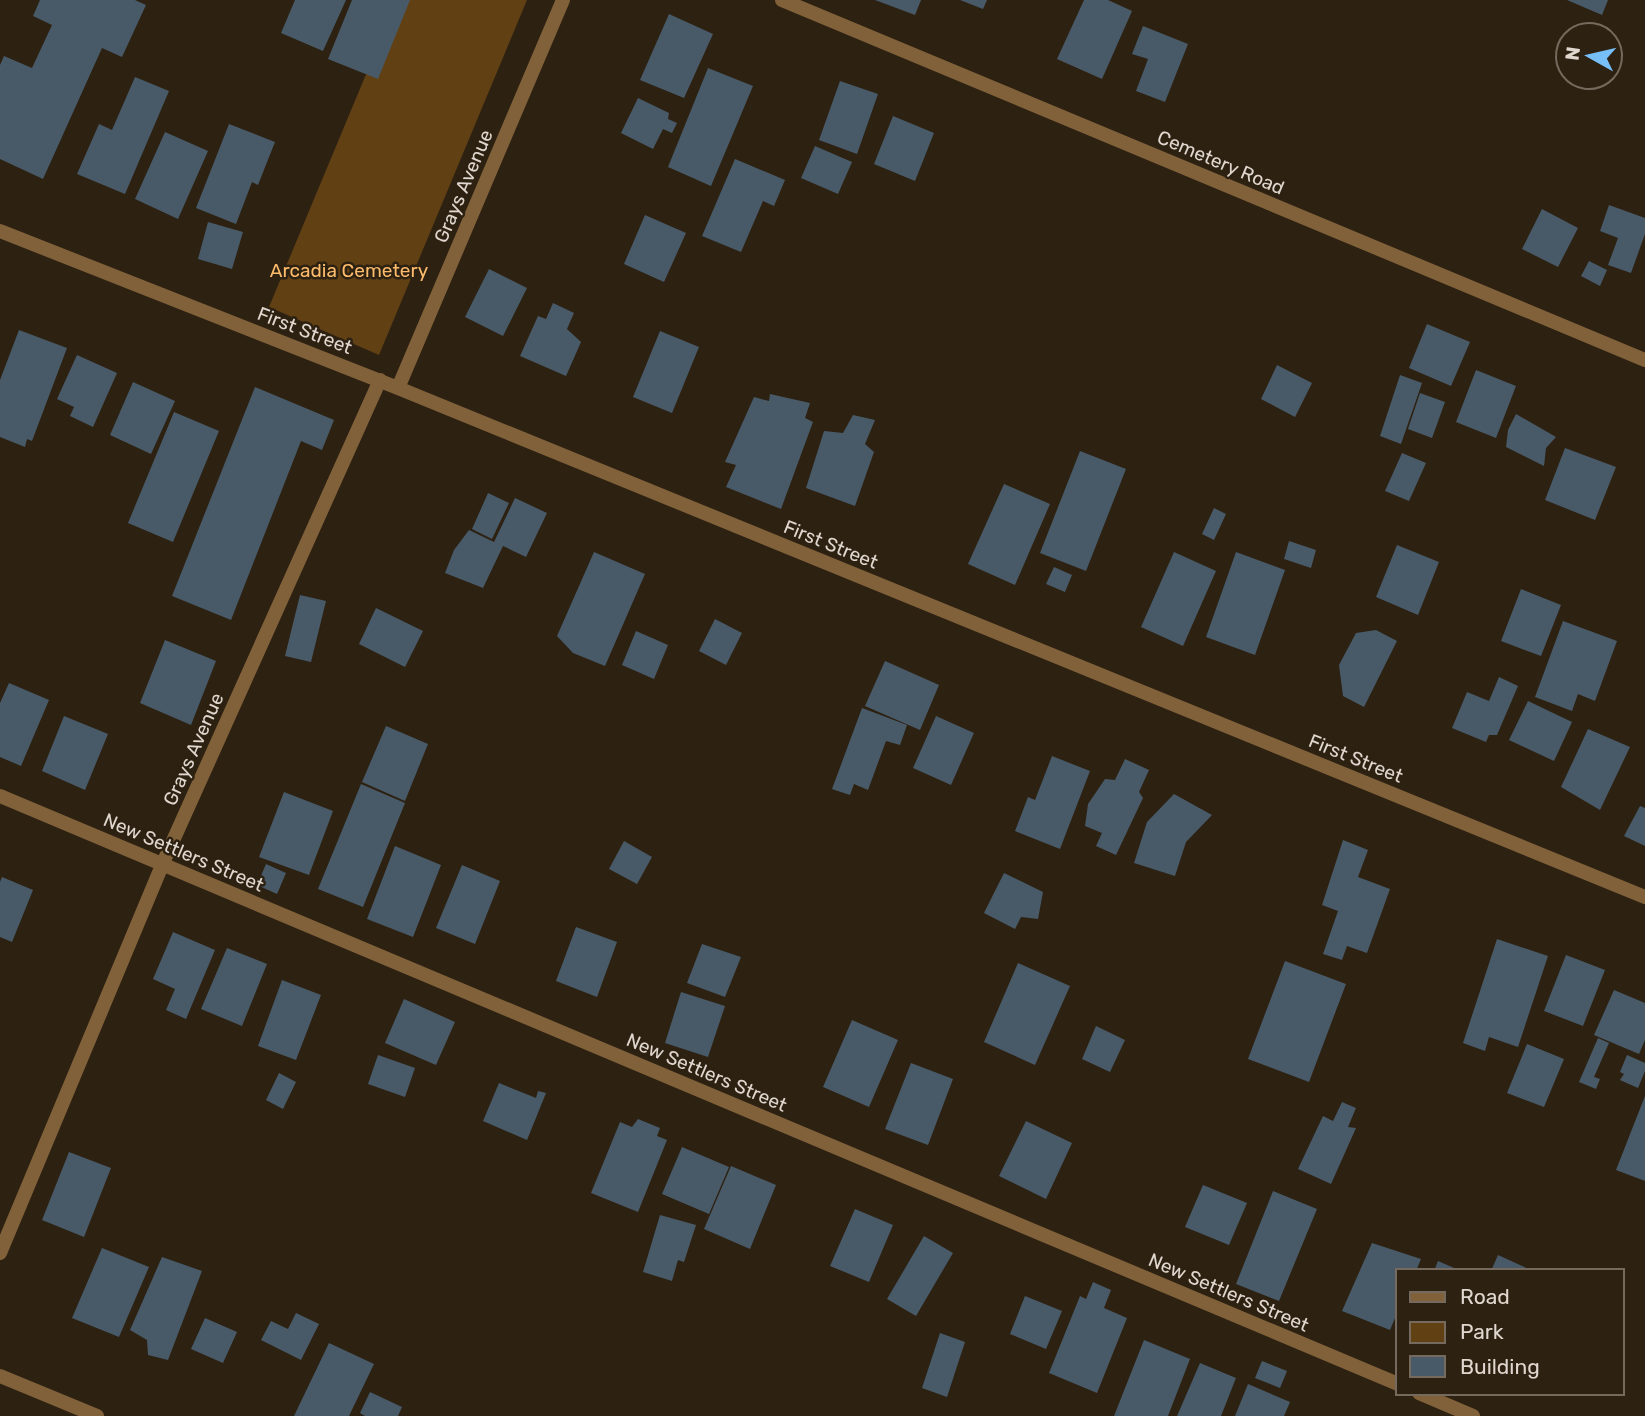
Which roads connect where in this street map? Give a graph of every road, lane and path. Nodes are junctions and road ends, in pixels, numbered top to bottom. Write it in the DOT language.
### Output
graph roads {
  1 [pos="564,0"];
  2 [pos="782,0"];
  3 [pos="0,231"];
  4 [pos="1645,360"];
  5 [pos="380,380"];
  6 [pos="398,388"];
  7 [pos="0,796"];
  8 [pos="163,863"];
  9 [pos="1645,897"];
  10 [pos="0,1253"];
  11 [pos="0,1376"];
  12 [pos="1396,1383"];
  13 [pos="1424,1395"];
  14 [pos="97,1416"];
  15 [pos="1473,1416"];
  1 -- 6 [label="street, Grays Avenue"];
  2 -- 4 [label="street, Cemetery Road"];
  3 -- 5 [label="street, First Street"];
  5 -- 6 [label="street, First Street"];
  5 -- 8 [label="street, Grays Avenue"];
  6 -- 9 [label="street, First Street"];
  7 -- 8 [label="street, New Settlers Street"];
  8 -- 10 [label="street, Grays Avenue"];
  8 -- 12 [label="street, New Settlers Street"];
  11 -- 14 [label="street"];
  13 -- 15 [label="street"];
}
